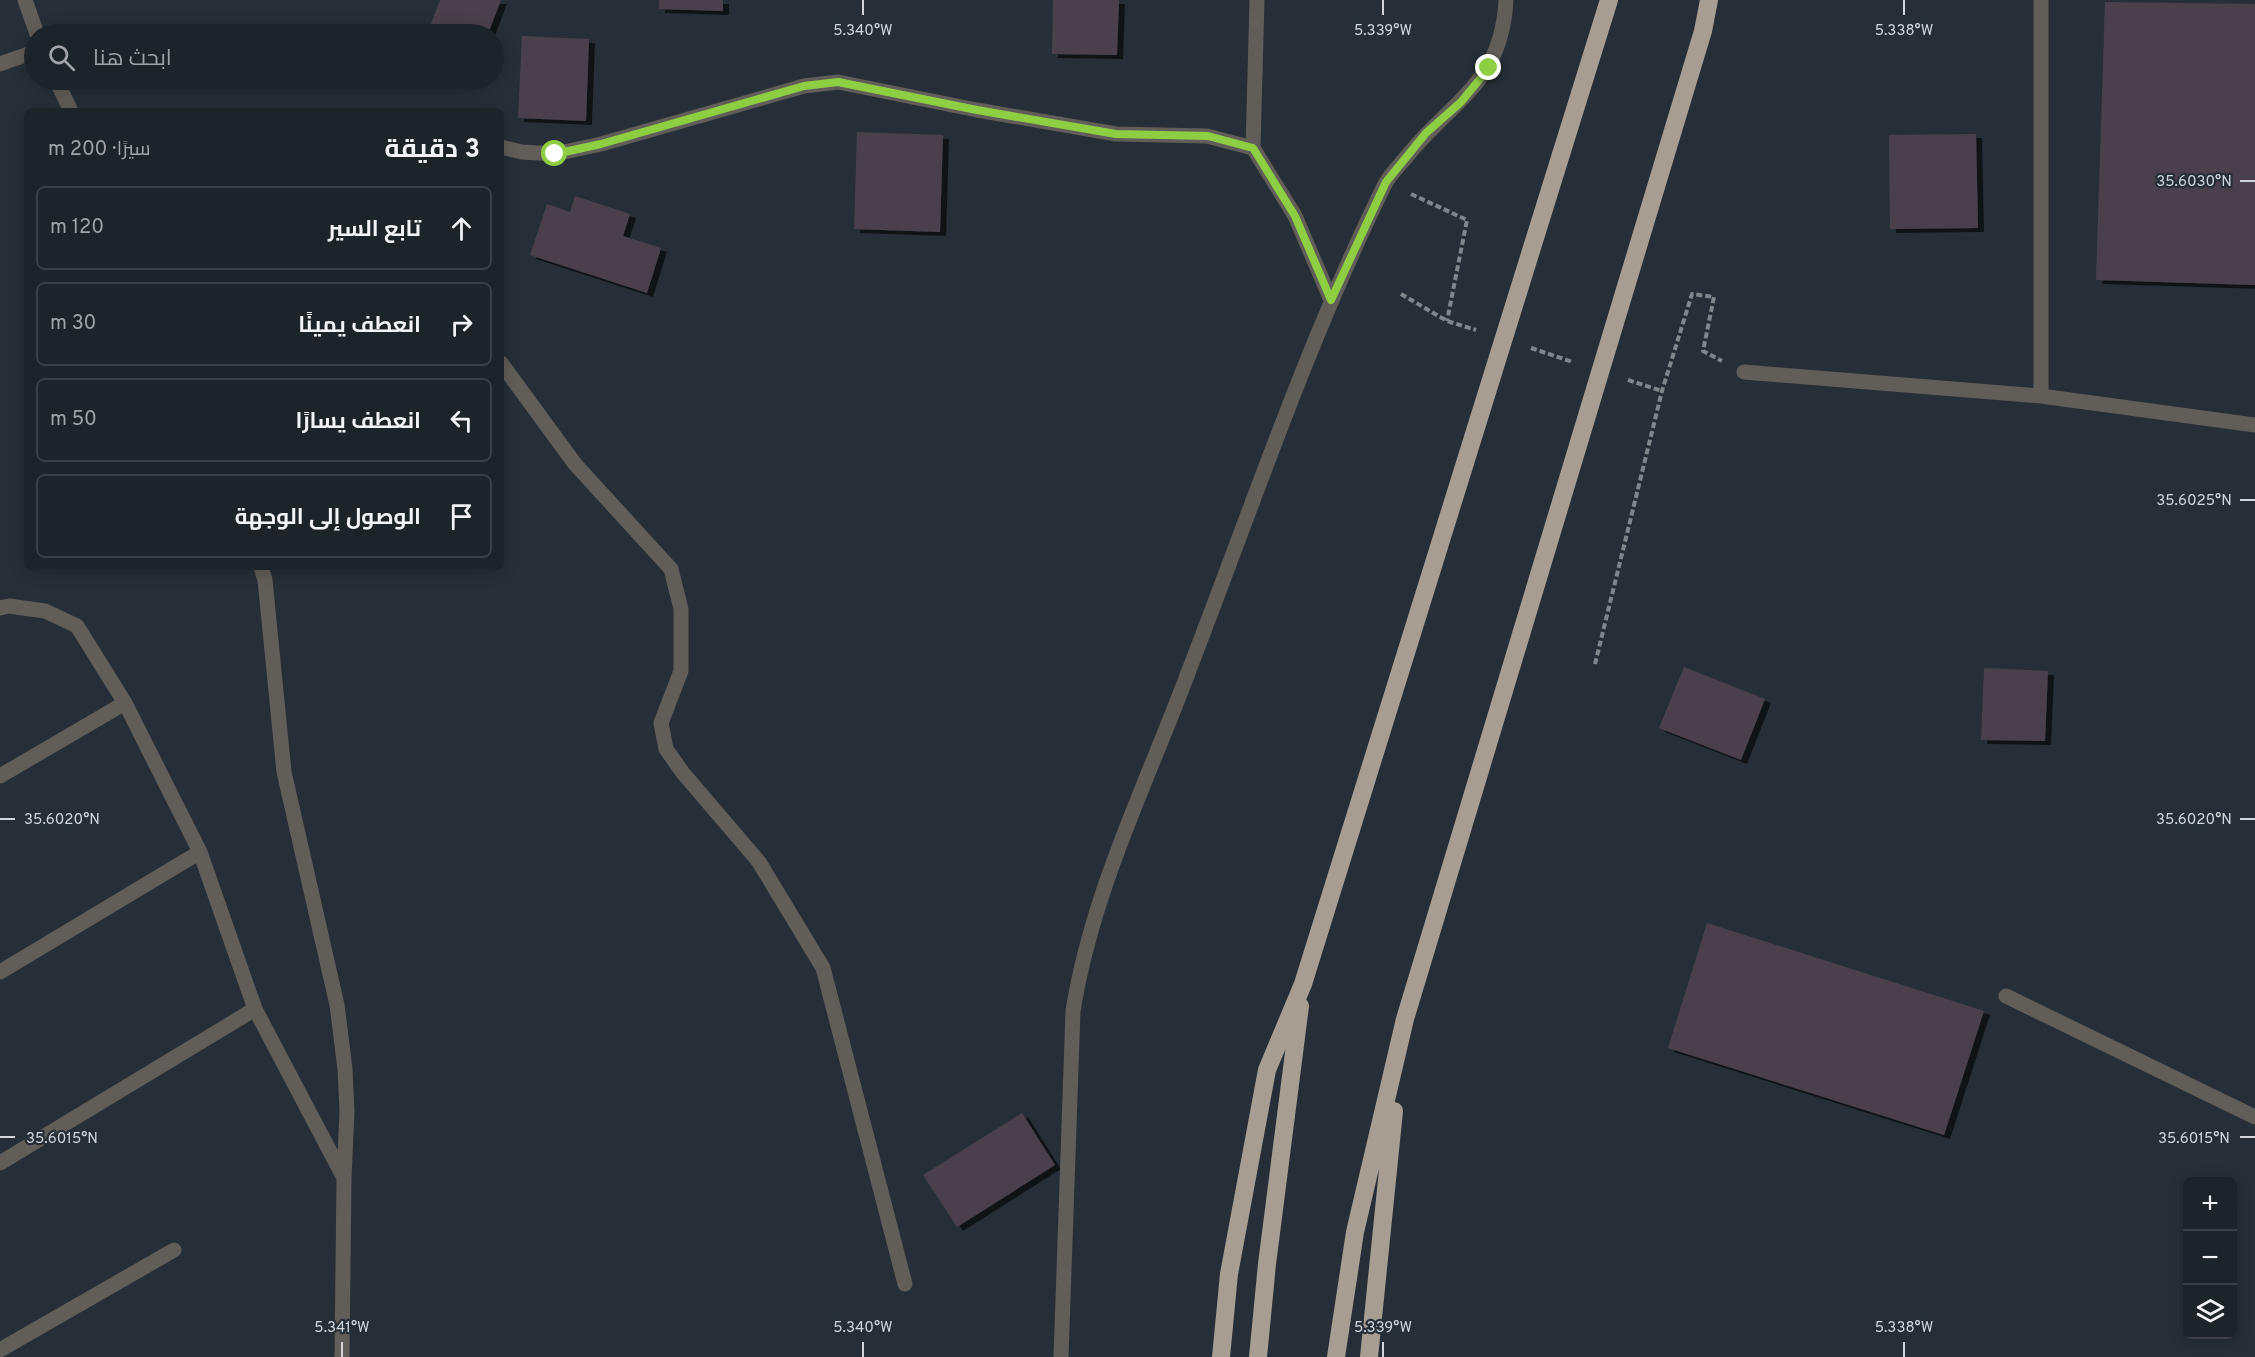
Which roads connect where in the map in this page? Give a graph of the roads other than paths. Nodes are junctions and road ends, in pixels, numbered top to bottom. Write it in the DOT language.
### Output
graph roads {
  1 [pos="25,0"];
  2 [pos="1257,0"];
  3 [pos="1506,0"];
  4 [pos="1609,0"];
  5 [pos="1709,0"];
  6 [pos="2041,0"];
  7 [pos="33,24"];
  8 [pos="24,56"];
  9 [pos="0,64"];
  10 [pos="61,90"];
  11 [pos="70,108"];
  12 [pos="504,148"];
  13 [pos="1253,148"];
  14 [pos="1331,300"];
  15 [pos="504,367"];
  16 [pos="1744,372"];
  17 [pos="2041,396"];
  18 [pos="2255,425"];
  19 [pos="262,570"];
  20 [pos="0,608"];
  21 [pos="125,703"];
  22 [pos="0,776"];
  23 [pos="200,852"];
  24 [pos="0,972"];
  25 [pos="1303,984"];
  26 [pos="2006,996"];
  27 [pos="255,1009"];
  28 [pos="1405,1019"];
  29 [pos="2255,1117"];
  30 [pos="0,1163"];
  31 [pos="344,1178"];
  32 [pos="174,1250"];
  33 [pos="905,1284"];
  34 [pos="0,1350"];
  35 [pos="342,1357"];
  36 [pos="1061,1357"];
  37 [pos="1221,1357"];
  38 [pos="1258,1357"];
  39 [pos="1336,1357"];
  40 [pos="1369,1357"];
  1 -- 7 [label="street"];
  2 -- 13 [label="street"];
  3 -- 14 [label="street"];
  4 -- 25 [label="highway"];
  5 -- 28 [label="highway"];
  6 -- 17 [label="street"];
  8 -- 9 [label="street"];
  10 -- 11 [label="street"];
  12 -- 13 [label="street"];
  13 -- 14 [label="street"];
  14 -- 36 [label="street"];
  15 -- 33 [label="street"];
  16 -- 17 [label="street"];
  17 -- 18 [label="street"];
  19 -- 31 [label="street"];
  20 -- 21 [label="street"];
  21 -- 22 [label="street"];
  21 -- 23 [label="street"];
  23 -- 24 [label="street"];
  23 -- 27 [label="street"];
  25 -- 37 [label="highway"];
  25 -- 38 [label="highway"];
  26 -- 29 [label="street"];
  27 -- 30 [label="street"];
  27 -- 31 [label="street"];
  28 -- 39 [label="highway"];
  28 -- 40 [label="highway"];
  31 -- 35 [label="street"];
  32 -- 34 [label="street"];
}
